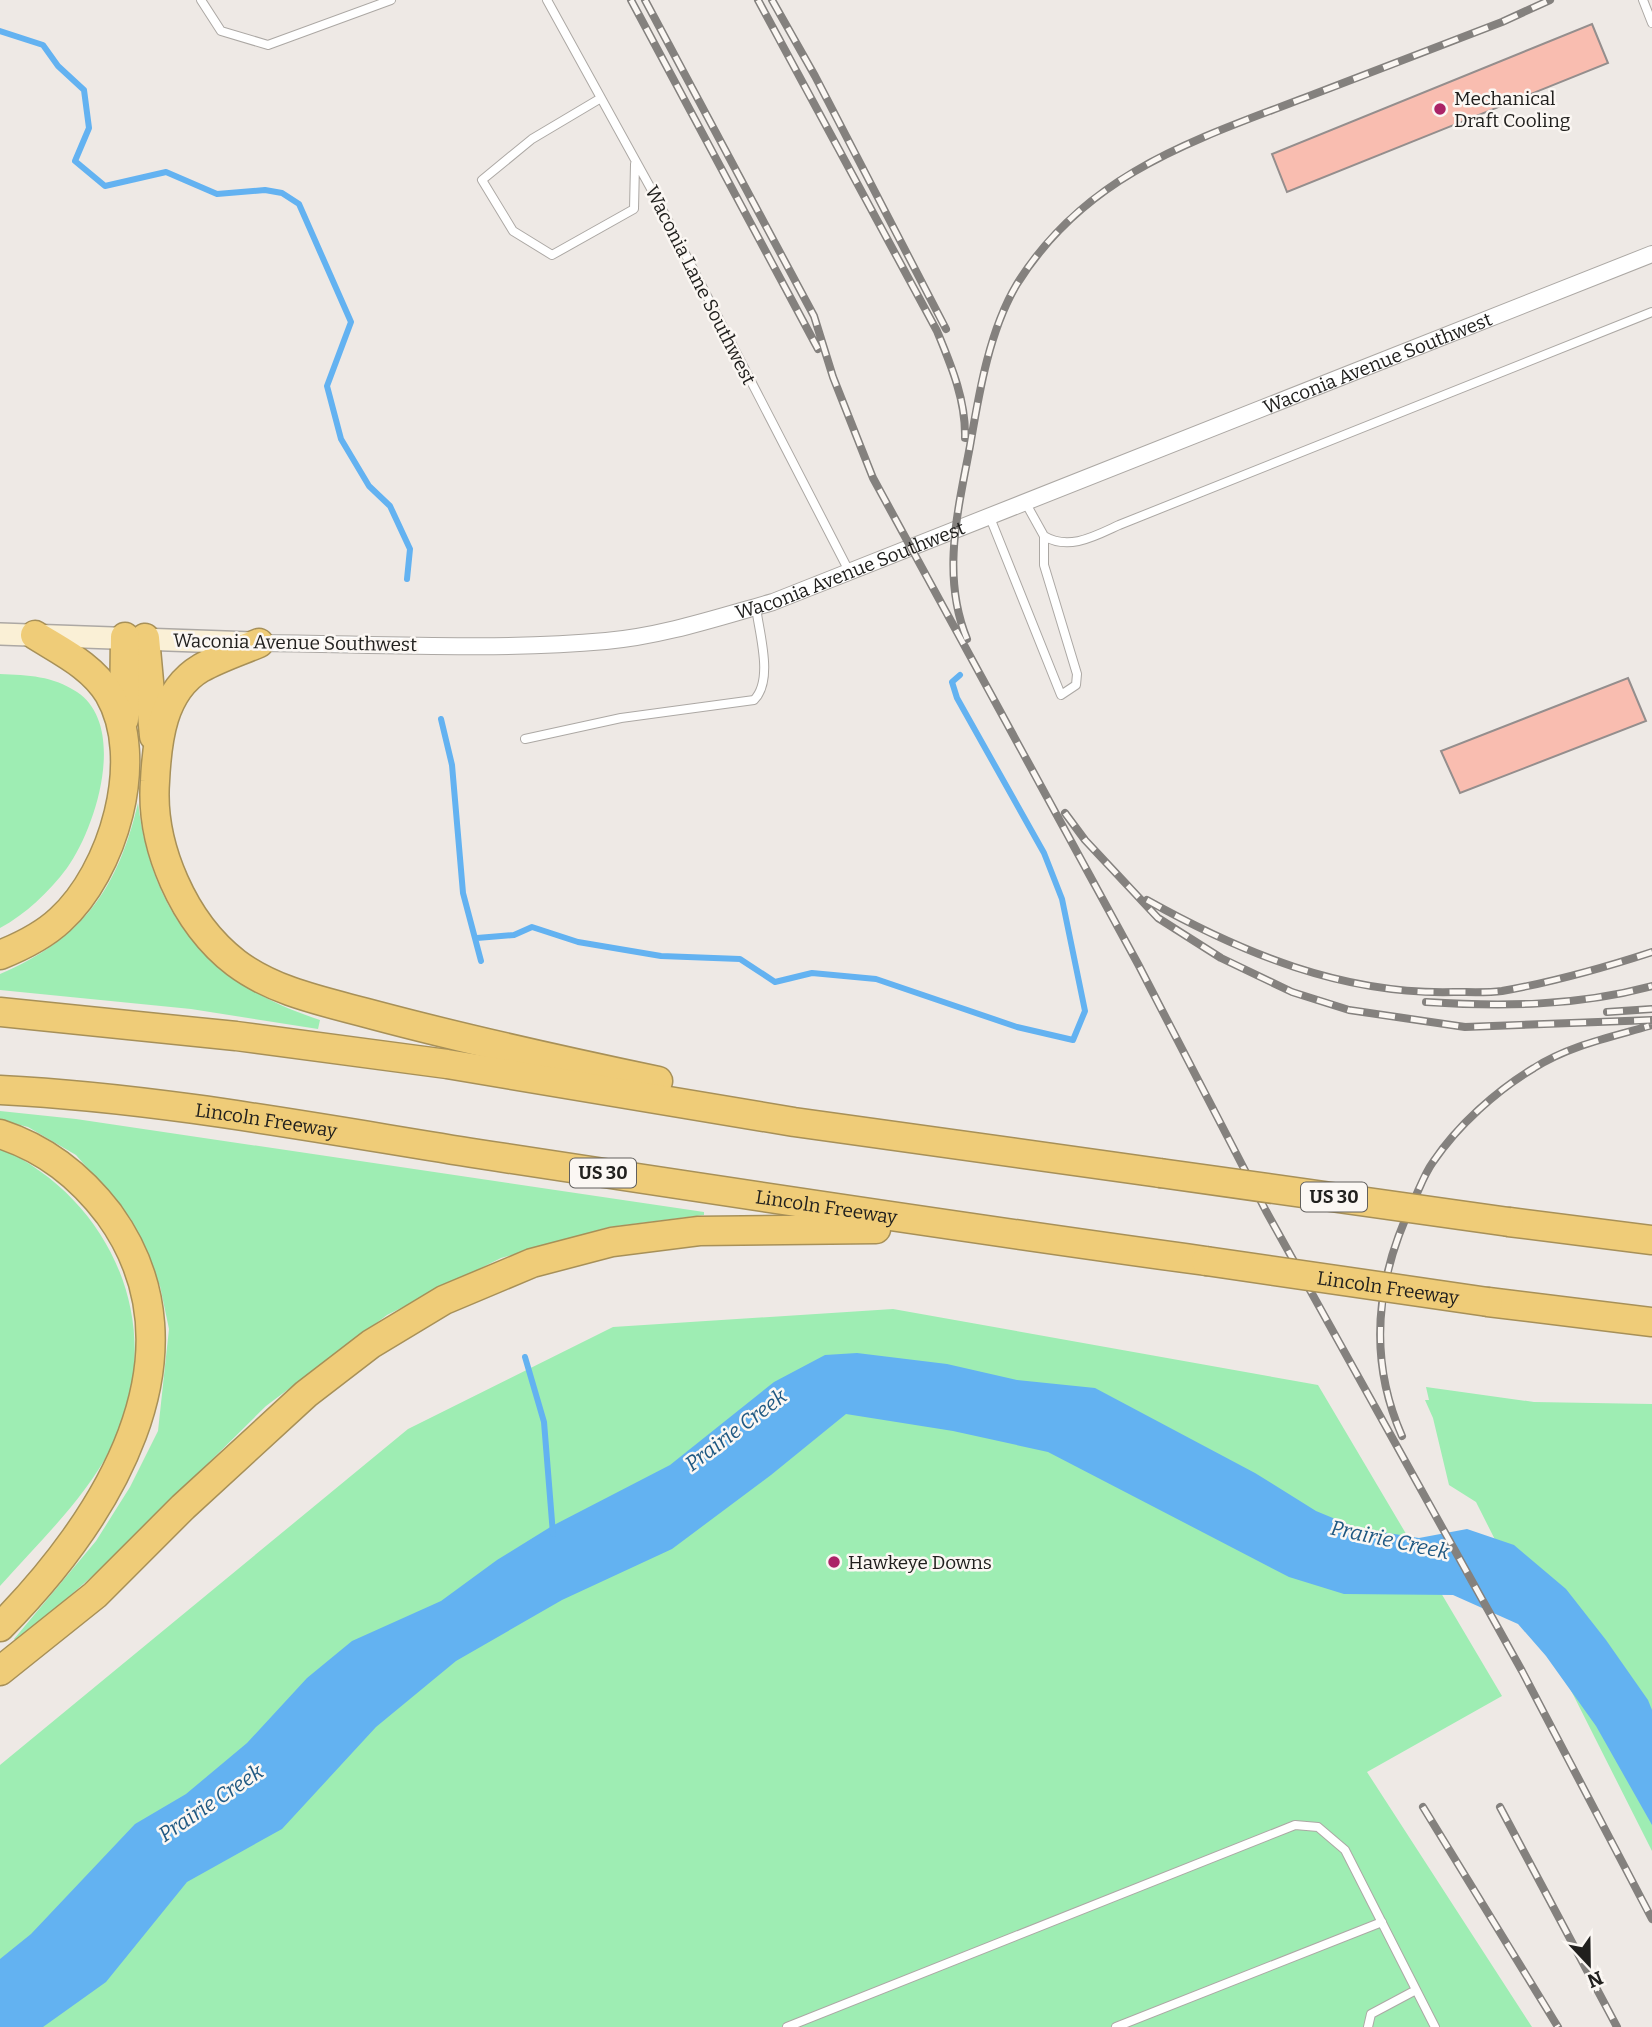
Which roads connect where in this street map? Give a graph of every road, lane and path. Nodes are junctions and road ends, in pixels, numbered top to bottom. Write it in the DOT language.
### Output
graph roads {
  1 [pos="201,0"];
  2 [pos="391,0"];
  3 [pos="547,0"];
  4 [pos="1643,0"];
  5 [pos="1652,23"];
  6 [pos="601,98"];
  7 [pos="636,160"];
  8 [pos="1652,254"];
  9 [pos="1652,312"];
  10 [pos="1024,500"];
  11 [pos="989,515"];
  12 [pos="1044,536"];
  13 [pos="850,573"];
  14 [pos="756,607"];
  15 [pos="0,634"];
  16 [pos="35,635"];
  17 [pos="135,638"];
  18 [pos="259,643"];
  19 [pos="124,730"];
  20 [pos="525,739"];
  21 [pos="156,760"];
  22 [pos="0,955"];
  23 [pos="0,1012"];
  24 [pos="0,1090"];
  25 [pos="794,1122"];
  26 [pos="0,1134"];
  27 [pos="955,1227"];
  28 [pos="1652,1240"];
  29 [pos="1652,1322"];
  30 [pos="0,1627"];
  31 [pos="0,1671"];
  32 [pos="1382,1922"];
  33 [pos="1416,1990"];
  34 [pos="787,2027"];
  35 [pos="1116,2027"];
  36 [pos="1368,2027"];
  37 [pos="1435,2027"];
  1 -- 2 [label="lane"];
  3 -- 6 [label="lane, Waconia Lane Southwest"];
  4 -- 5 [label="lane"];
  6 -- 7 [label="lane, Waconia Lane Southwest"];
  6 -- 7 [label="lane"];
  7 -- 13 [label="lane, Waconia Lane Southwest"];
  8 -- 10 [label="street, Waconia Avenue Southwest"];
  9 -- 12 [label="lane"];
  10 -- 11 [label="street, Waconia Avenue Southwest"];
  10 -- 12 [label="lane"];
  11 -- 12 [label="lane"];
  11 -- 13 [label="street, Waconia Avenue Southwest"];
  13 -- 14 [label="street, Waconia Avenue Southwest"];
  14 -- 18 [label="street, Waconia Avenue Southwest"];
  14 -- 20 [label="lane"];
  15 -- 16 [label="street, Waconia Avenue Southwest"];
  16 -- 17 [label="street, Waconia Avenue Southwest"];
  16 -- 19 [label="highway"];
  17 -- 18 [label="street, Waconia Avenue Southwest"];
  17 -- 19 [label="highway"];
  17 -- 21 [label="highway"];
  18 -- 21 [label="highway"];
  19 -- 22 [label="highway"];
  21 -- 25 [label="highway"];
  23 -- 25 [label="highway, US 30"];
  24 -- 27 [label="highway, Lincoln Freeway / US 30"];
  25 -- 28 [label="highway, US 30, bridge"];
  26 -- 30 [label="highway"];
  27 -- 29 [label="highway, Lincoln Freeway / US 30, bridge"];
  27 -- 31 [label="highway"];
  32 -- 33 [label="lane"];
  32 -- 34 [label="lane"];
  32 -- 35 [label="lane"];
  33 -- 36 [label="lane"];
  33 -- 37 [label="lane"];
}
